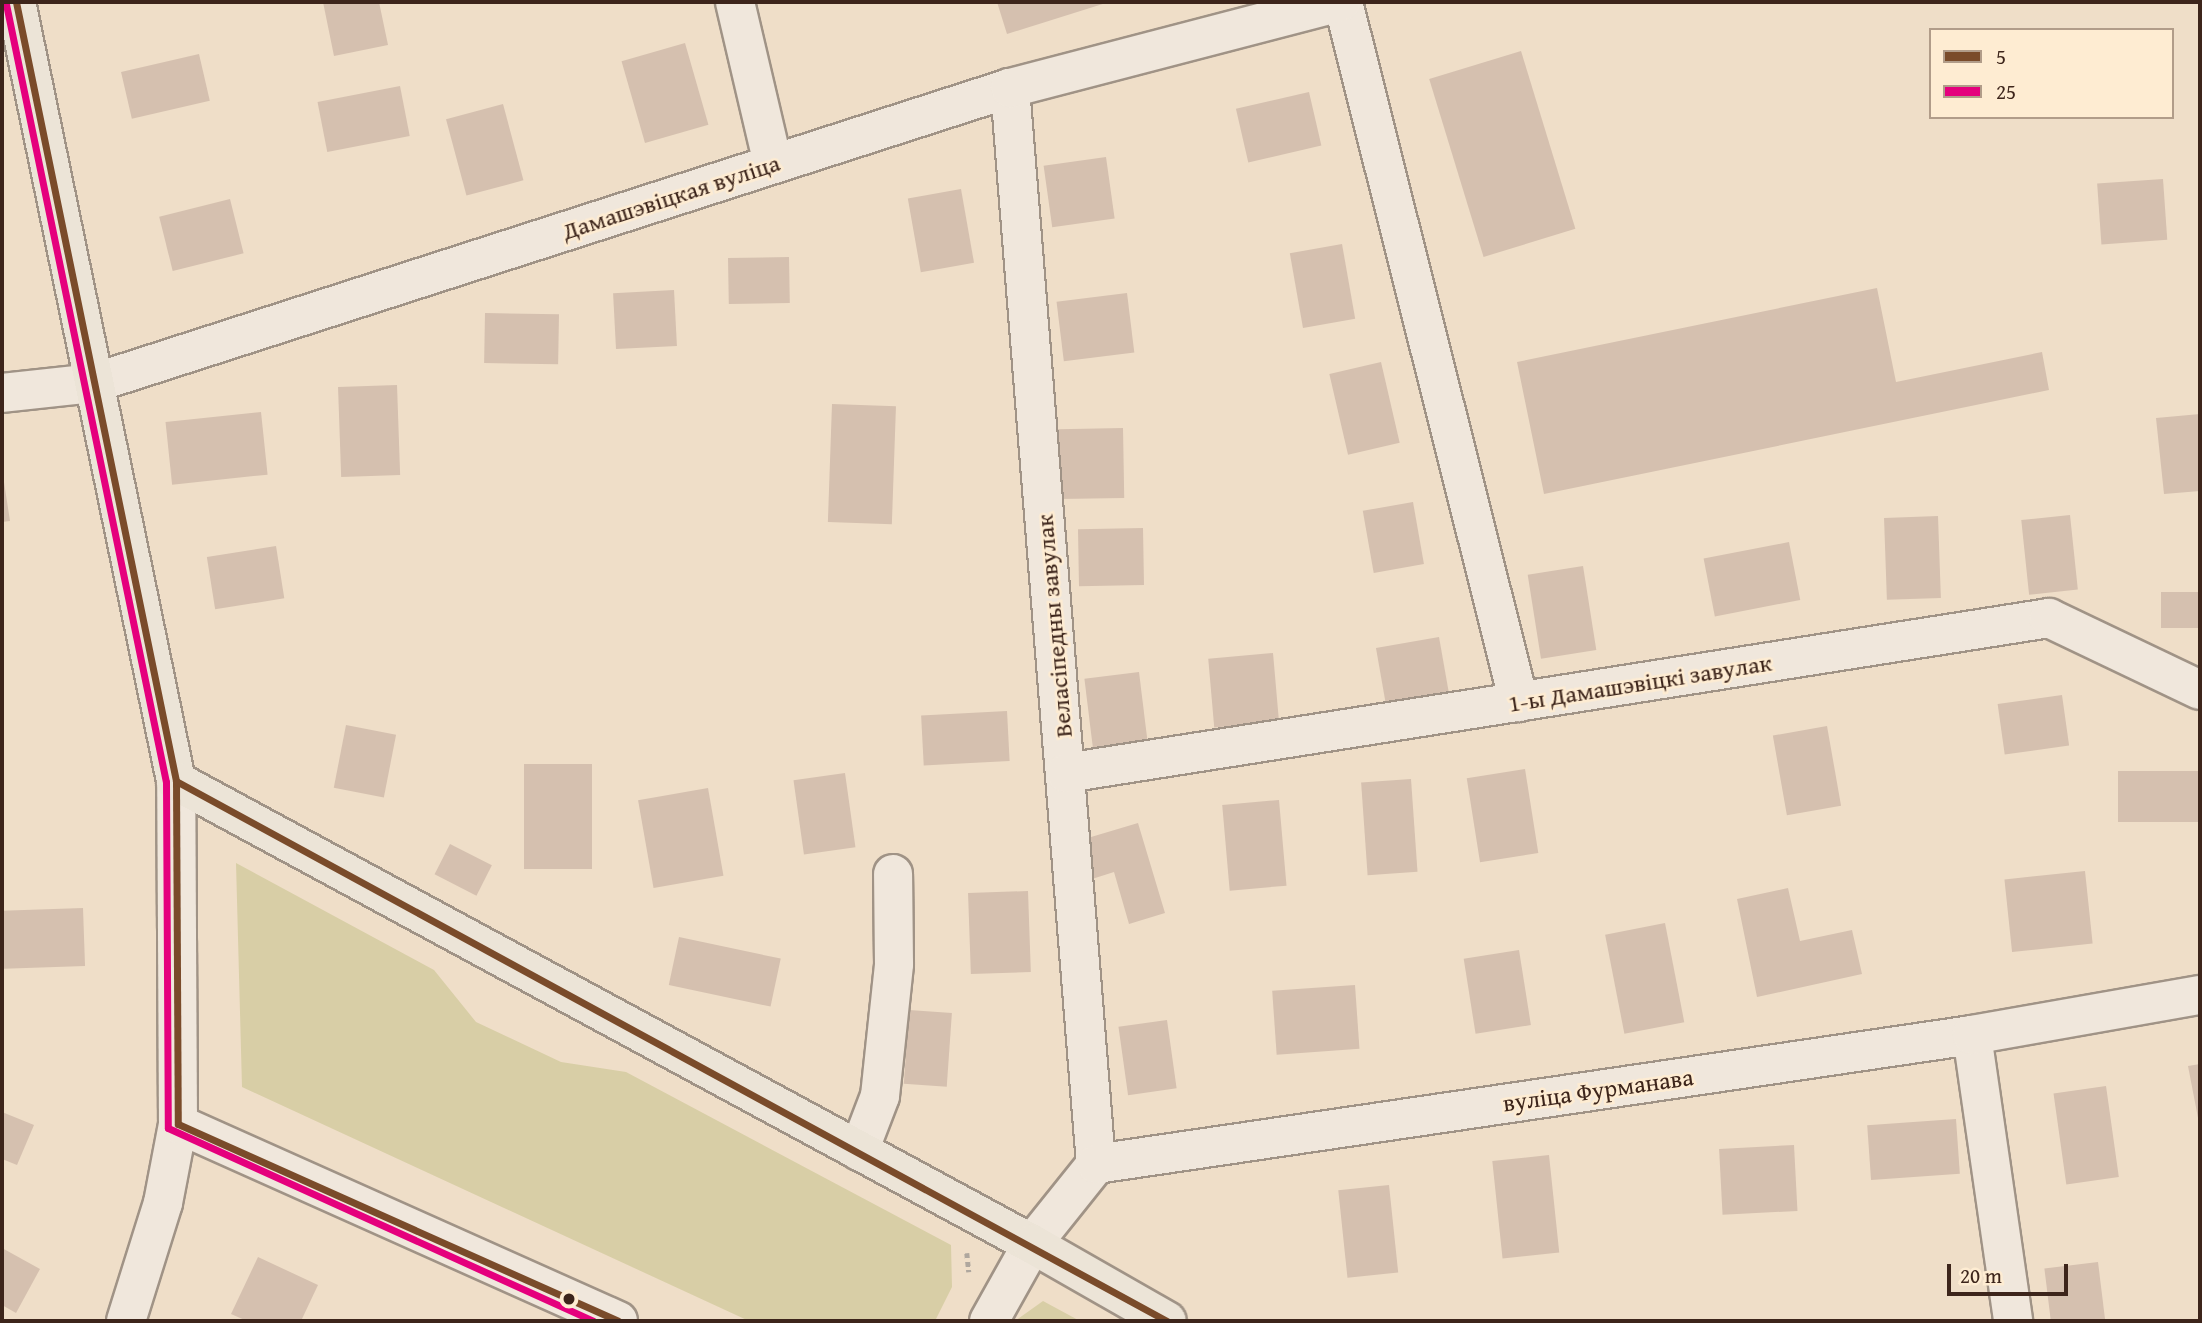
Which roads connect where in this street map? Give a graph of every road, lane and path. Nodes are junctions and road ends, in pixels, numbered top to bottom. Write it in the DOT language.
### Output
graph roads {
  1 [pos="16,2"];
  2 [pos="734,2"];
  3 [pos="1342,2"];
  4 [pos="1010,88"];
  5 [pos="773,164"];
  6 [pos="94,383"];
  7 [pos="2,393"];
  8 [pos="2200,690"];
  9 [pos="1519,702"];
  10 [pos="1066,773"];
  11 [pos="176,781"];
  12 [pos="893,874"];
  13 [pos="2200,995"];
  14 [pos="1972,1035"];
  15 [pos="178,1124"];
  16 [pos="859,1151"];
  17 [pos="1096,1164"];
  18 [pos="1032,1244"];
  19 [pos="127,1321"];
  20 [pos="618,1321"];
  21 [pos="989,1321"];
  22 [pos="1167,1321"];
  23 [pos="2013,1321"];
  1 -- 6 [label="main road"];
  2 -- 5 [label="street"];
  3 -- 4 [label="street, Дамашэвіцкая вуліца"];
  3 -- 9 [label="street"];
  4 -- 5 [label="street, Дамашэвіцкая вуліца"];
  4 -- 10 [label="street, Веласіпедны завулак"];
  5 -- 6 [label="street, Дамашэвіцкая вуліца"];
  6 -- 7 [label="street, Дамашэвіцкая вуліца"];
  6 -- 11 [label="main road"];
  8 -- 9 [label="street, 1-ы Дамашэвіцкі завулак"];
  9 -- 10 [label="street, 1-ы Дамашэвіцкі завулак"];
  10 -- 17 [label="street, Веласіпедны завулак"];
  11 -- 15 [label="street"];
  11 -- 16 [label="main road"];
  12 -- 16 [label="street"];
  13 -- 14 [label="street, вуліца Фурманава"];
  14 -- 17 [label="street, вуліца Фурманава"];
  14 -- 23 [label="street"];
  15 -- 19 [label="street"];
  15 -- 20 [label="street"];
  16 -- 18 [label="main road"];
  17 -- 18 [label="street"];
  18 -- 21 [label="street"];
  18 -- 22 [label="main road"];
}
